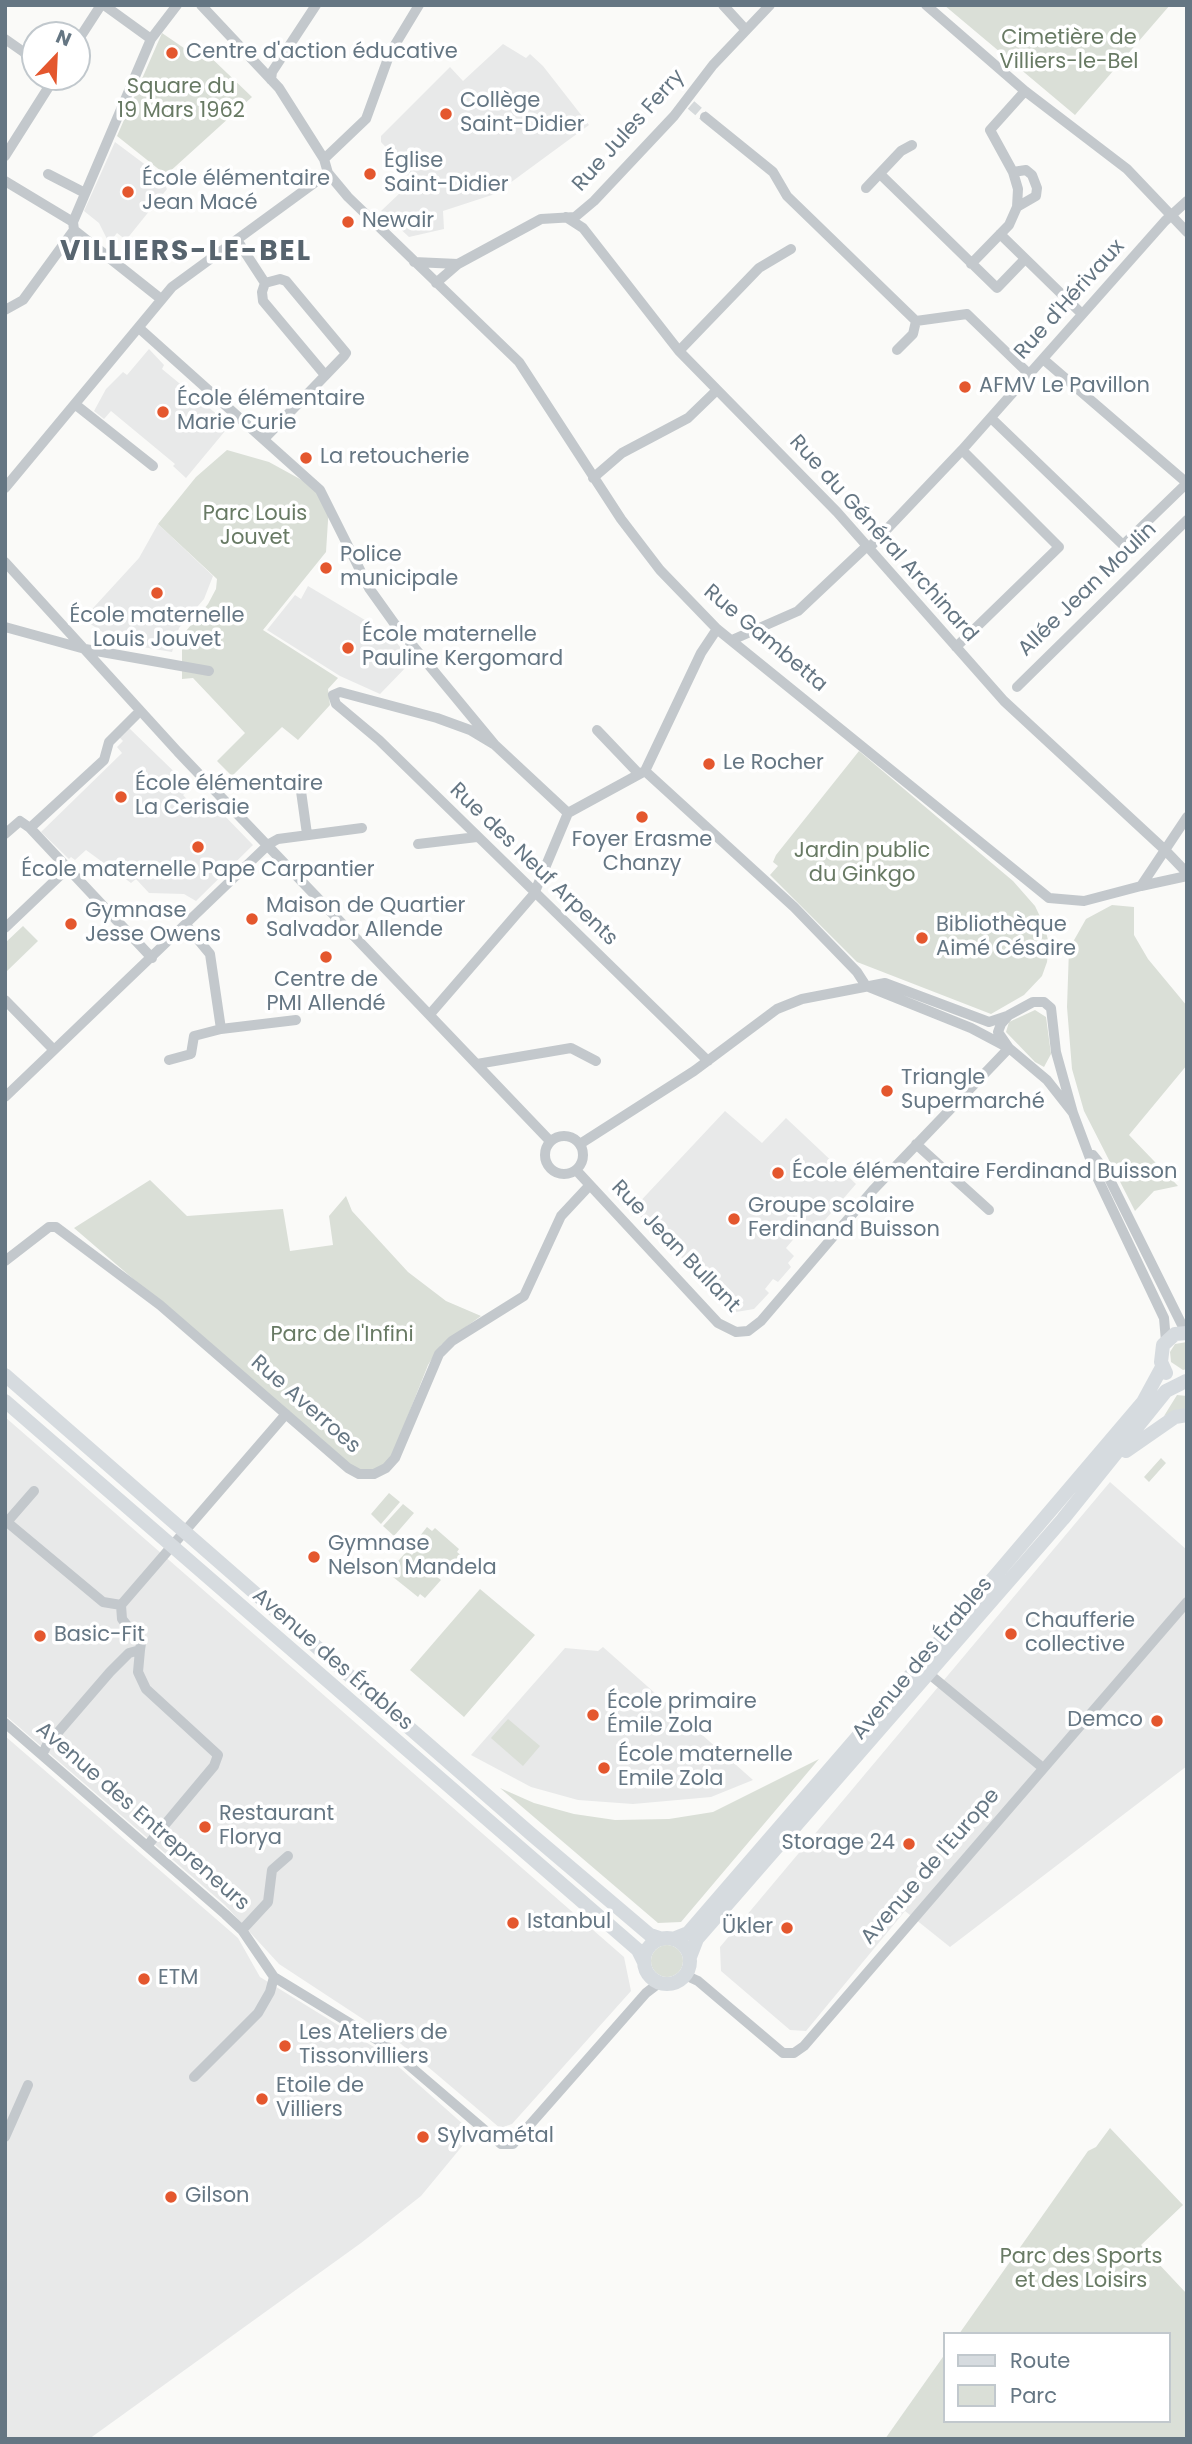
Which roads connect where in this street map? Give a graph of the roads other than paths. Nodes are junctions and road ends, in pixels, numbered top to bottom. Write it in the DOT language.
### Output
graph roads {
  1 [pos="103,5"];
  2 [pos="177,5"];
  3 [pos="201,5"];
  4 [pos="316,5"];
  5 [pos="419,5"];
  6 [pos="723,5"];
  7 [pos="770,5"];
  8 [pos="926,5"];
  9 [pos="91,22"];
  10 [pos="745,29"];
  11 [pos="5,39"];
  12 [pos="151,39"];
  13 [pos="21,50"];
  14 [pos="271,80"];
  15 [pos="46,91"];
  16 [pos="1025,92"];
  17 [pos="705,117"];
  18 [pos="912,145"];
  19 [pos="5,156"];
  20 [pos="324,159"];
  21 [pos="1013,172"];
  22 [pos="328,173"];
  23 [pos="48,174"];
  24 [pos="880,174"];
  25 [pos="5,181"];
  26 [pos="866,188"];
  27 [pos="85,193"];
  28 [pos="1187,201"];
  29 [pos="1017,207"];
  30 [pos="1171,215"];
  31 [pos="566,217"];
  32 [pos="74,226"];
  33 [pos="1187,232"];
  34 [pos="1000,234"];
  35 [pos="237,240"];
  36 [pos="791,249"];
  37 [pos="1025,259"];
  38 [pos="415,262"];
  39 [pos="458,264"];
  40 [pos="971,264"];
  41 [pos="265,283"];
  42 [pos="436,283"];
  43 [pos="161,299"];
  44 [pos="5,310"];
  45 [pos="1082,314"];
  46 [pos="916,321"];
  47 [pos="139,328"];
  48 [pos="897,350"];
  49 [pos="679,351"];
  50 [pos="1043,359"];
  51 [pos="1029,374"];
  52 [pos="325,375"];
  53 [pos="717,390"];
  54 [pos="76,405"];
  55 [pos="991,418"];
  56 [pos="264,439"];
  57 [pos="962,450"];
  58 [pos="153,466"];
  59 [pos="593,478"];
  60 [pos="1187,483"];
  61 [pos="5,488"];
  62 [pos="1187,520"];
  63 [pos="868,547"];
  64 [pos="5,562"];
  65 [pos="5,627"];
  66 [pos="716,629"];
  67 [pos="732,640"];
  68 [pos="956,647"];
  69 [pos="85,649"];
  70 [pos="209,671"];
  71 [pos="1017,687"];
  72 [pos="136,715"];
  73 [pos="597,730"];
  74 [pos="495,745"];
  75 [pos="642,772"];
  76 [pos="300,784"];
  77 [pos="568,813"];
  78 [pos="1187,817"];
  79 [pos="30,828"];
  80 [pos="362,828"];
  81 [pos="5,834"];
  82 [pos="307,834"];
  83 [pos="477,837"];
  84 [pos="270,844"];
  85 [pos="418,844"];
  86 [pos="1166,850"];
  87 [pos="68,868"];
  88 [pos="1187,875"];
  89 [pos="1141,886"];
  90 [pos="534,894"];
  91 [pos="186,925"];
  92 [pos="5,928"];
  93 [pos="152,958"];
  94 [pos="866,986"];
  95 [pos="5,1000"];
  96 [pos="431,1013"];
  97 [pos="1009,1015"];
  98 [pos="296,1020"];
  99 [pos="221,1029"];
  100 [pos="1009,1048"];
  101 [pos="54,1050"];
  102 [pos="169,1060"];
  103 [pos="596,1061"];
  104 [pos="708,1061"];
  105 [pos="477,1065"];
  106 [pos="5,1097"];
  107 [pos="1073,1113"];
  108 [pos="550,1141"];
  109 [pos="580,1144"];
  110 [pos="916,1144"];
  111 [pos="1087,1147"];
  112 [pos="576,1170"];
  113 [pos="589,1186"];
  114 [pos="989,1210"];
  115 [pos="5,1261"];
  116 [pos="1186,1333"];
  117 [pos="1166,1340"];
  118 [pos="1162,1367"];
  119 [pos="5,1375"];
  120 [pos="1186,1381"];
  121 [pos="5,1401"];
  122 [pos="286,1414"];
  123 [pos="1187,1415"];
  124 [pos="34,1491"];
  125 [pos="1063,1519"];
  126 [pos="184,1531"];
  127 [pos="171,1547"];
  128 [pos="1187,1602"];
  129 [pos="121,1605"];
  130 [pos="140,1650"];
  131 [pos="928,1673"];
  132 [pos="5,1723"];
  133 [pos="42,1755"];
  134 [pos="1043,1768"];
  135 [pos="147,1846"];
  136 [pos="288,1856"];
  137 [pos="242,1930"];
  138 [pos="667,1939"];
  139 [pos="690,1957"];
  140 [pos="645,1962"];
  141 [pos="685,1976"];
  142 [pos="274,1977"];
  143 [pos="659,1983"];
  144 [pos="194,2077"];
  145 [pos="28,2085"];
  146 [pos="5,2137"];
  1 -- 9 [label="street"];
  1 -- 12 [label="street"];
  2 -- 12 [label="street"];
  3 -- 14 [label="street"];
  4 -- 14 [label="street"];
  5 -- 20 [label="street"];
  6 -- 10 [label="street"];
  7 -- 10 [label="street, Rue Jules Ferry"];
  8 -- 16 [label="street"];
  10 -- 31 [label="street, Rue Jules Ferry"];
  11 -- 13 [label="street"];
  12 -- 27 [label="street"];
  14 -- 20 [label="street"];
  15 -- 19 [label="street"];
  16 -- 21 [label="street"];
  16 -- 30 [label="street"];
  17 -- 46 [label="street"];
  18 -- 24 [label="street"];
  20 -- 22 [label="street"];
  21 -- 29 [label="street"];
  21 -- 29 [label="street"];
  22 -- 35 [label="street"];
  22 -- 38 [label="street, Rue Gambetta"];
  23 -- 27 [label="street"];
  24 -- 26 [label="street"];
  24 -- 40 [label="street"];
  25 -- 32 [label="street"];
  27 -- 32 [label="street"];
  28 -- 30 [label="street, Rue d'Hérivaux"];
  29 -- 34 [label="street"];
  30 -- 33 [label="street"];
  30 -- 45 [label="street, Rue d'Hérivaux"];
  31 -- 39 [label="street, Rue Jules Ferry"];
  31 -- 49 [label="street, Rue du Général Archinard"];
  32 -- 43 [label="street"];
  32 -- 44 [label="street"];
  34 -- 37 [label="street"];
  34 -- 40 [label="street"];
  35 -- 41 [label="street"];
  35 -- 43 [label="street"];
  36 -- 49 [label="street"];
  37 -- 40 [label="street"];
  37 -- 45 [label="street"];
  38 -- 39 [label="street"];
  38 -- 42 [label="street, Rue Gambetta"];
  39 -- 42 [label="street, Rue Jules Ferry"];
  41 -- 52 [label="street"];
  41 -- 52 [label="street"];
  42 -- 59 [label="street, Rue Gambetta"];
  43 -- 47 [label="street"];
  45 -- 50 [label="street, Rue d'Hérivaux"];
  46 -- 48 [label="street"];
  46 -- 51 [label="street"];
  47 -- 54 [label="street"];
  47 -- 56 [label="street"];
  49 -- 53 [label="street, Rue du Général Archinard"];
  50 -- 51 [label="street, Rue d'Hérivaux"];
  50 -- 60 [label="street"];
  51 -- 55 [label="street, Rue d'Hérivaux"];
  52 -- 56 [label="street"];
  53 -- 59 [label="street"];
  53 -- 63 [label="street, Rue du Général Archinard"];
  54 -- 58 [label="street"];
  54 -- 61 [label="street"];
  55 -- 57 [label="street, Rue d'Hérivaux"];
  55 -- 60 [label="street"];
  56 -- 74 [label="street"];
  57 -- 63 [label="street, Rue d'Hérivaux"];
  57 -- 68 [label="street"];
  59 -- 66 [label="street, Rue Gambetta"];
  62 -- 71 [label="street, Allée Jean Moulin"];
  63 -- 67 [label="street, Rue d'Hérivaux"];
  63 -- 68 [label="street, Rue du Général Archinard"];
  64 -- 69 [label="street"];
  65 -- 69 [label="street"];
  66 -- 67 [label="street, Rue Gambetta"];
  66 -- 75 [label="street"];
  67 -- 89 [label="street, Rue Gambetta"];
  68 -- 86 [label="street, Rue du Général Archinard"];
  69 -- 70 [label="street"];
  69 -- 84 [label="street"];
  72 -- 79 [label="street"];
  73 -- 75 [label="street"];
  74 -- 77 [label="street"];
  74 -- 83 [label="street, Rue des Neuf Arpents"];
  75 -- 77 [label="street"];
  75 -- 94 [label="street"];
  76 -- 82 [label="street"];
  77 -- 90 [label="street"];
  78 -- 86 [label="street"];
  79 -- 81 [label="street"];
  79 -- 87 [label="street"];
  80 -- 82 [label="street"];
  82 -- 84 [label="street"];
  83 -- 85 [label="street"];
  83 -- 90 [label="street, Rue des Neuf Arpents"];
  84 -- 91 [label="street"];
  84 -- 96 [label="street"];
  86 -- 88 [label="street, Rue du Général Archinard"];
  86 -- 89 [label="street"];
  87 -- 92 [label="street"];
  87 -- 93 [label="street"];
  88 -- 89 [label="street, Rue Gambetta"];
  90 -- 96 [label="street"];
  90 -- 104 [label="street, Rue des Neuf Arpents"];
  91 -- 93 [label="street"];
  91 -- 99 [label="street"];
  93 -- 101 [label="street"];
  94 -- 97 [label="street"];
  94 -- 100 [label="street"];
  94 -- 104 [label="street"];
  95 -- 101 [label="street"];
  96 -- 105 [label="street"];
  97 -- 100 [label="street"];
  97 -- 107 [label="street"];
  98 -- 99 [label="street"];
  99 -- 102 [label="street"];
  100 -- 107 [label="street"];
  100 -- 110 [label="street, Rue Jean Bullant"];
  101 -- 106 [label="street"];
  103 -- 105 [label="street"];
  104 -- 109 [label="street"];
  105 -- 108 [label="street"];
  107 -- 111 [label="street"];
  108 -- 109 [label="street"];
  108 -- 112 [label="street"];
  109 -- 112 [label="street"];
  110 -- 113 [label="street, Rue Jean Bullant"];
  110 -- 114 [label="street"];
  111 -- 116 [label="street"];
  111 -- 117 [label="street"];
  112 -- 113 [label="street, Rue Jean Bullant"];
  113 -- 122 [label="street, Rue Averroes"];
  115 -- 122 [label="street, Rue Averroes"];
  116 -- 117 [label="main road"];
  117 -- 118 [label="main road"];
  118 -- 120 [label="main road"];
  118 -- 138 [label="main road, Avenue des Érables"];
  119 -- 126 [label="main road, Avenue des Érables"];
  120 -- 125 [label="main road, Avenue des Érables"];
  121 -- 127 [label="main road, Avenue des Érables"];
  122 -- 126 [label="street"];
  123 -- 125 [label="main road, Avenue des Érables"];
  124 -- 129 [label="street"];
  125 -- 131 [label="main road, Avenue des Érables"];
  126 -- 127 [label="street"];
  126 -- 138 [label="main road, Avenue des Érables"];
  127 -- 129 [label="street"];
  127 -- 140 [label="main road, Avenue des Érables"];
  128 -- 134 [label="street, Avenue de l'Europe"];
  129 -- 130 [label="street"];
  130 -- 133 [label="street"];
  130 -- 135 [label="street"];
  131 -- 134 [label="street"];
  131 -- 139 [label="main road, Avenue des Érables"];
  132 -- 133 [label="street, Avenue des Entrepreneurs"];
  133 -- 135 [label="street, Avenue des Entrepreneurs"];
  134 -- 141 [label="street, Avenue de l'Europe"];
  135 -- 137 [label="street, Avenue des Entrepreneurs"];
  136 -- 137 [label="street"];
  137 -- 142 [label="street, Avenue des Entrepreneurs"];
  138 -- 139 [label="main road"];
  138 -- 140 [label="main road"];
  139 -- 141 [label="main road"];
  140 -- 143 [label="main road"];
  141 -- 143 [label="main road"];
  142 -- 143 [label="street, Avenue des Entrepreneurs"];
  142 -- 144 [label="street"];
  145 -- 146 [label="street"];
}
